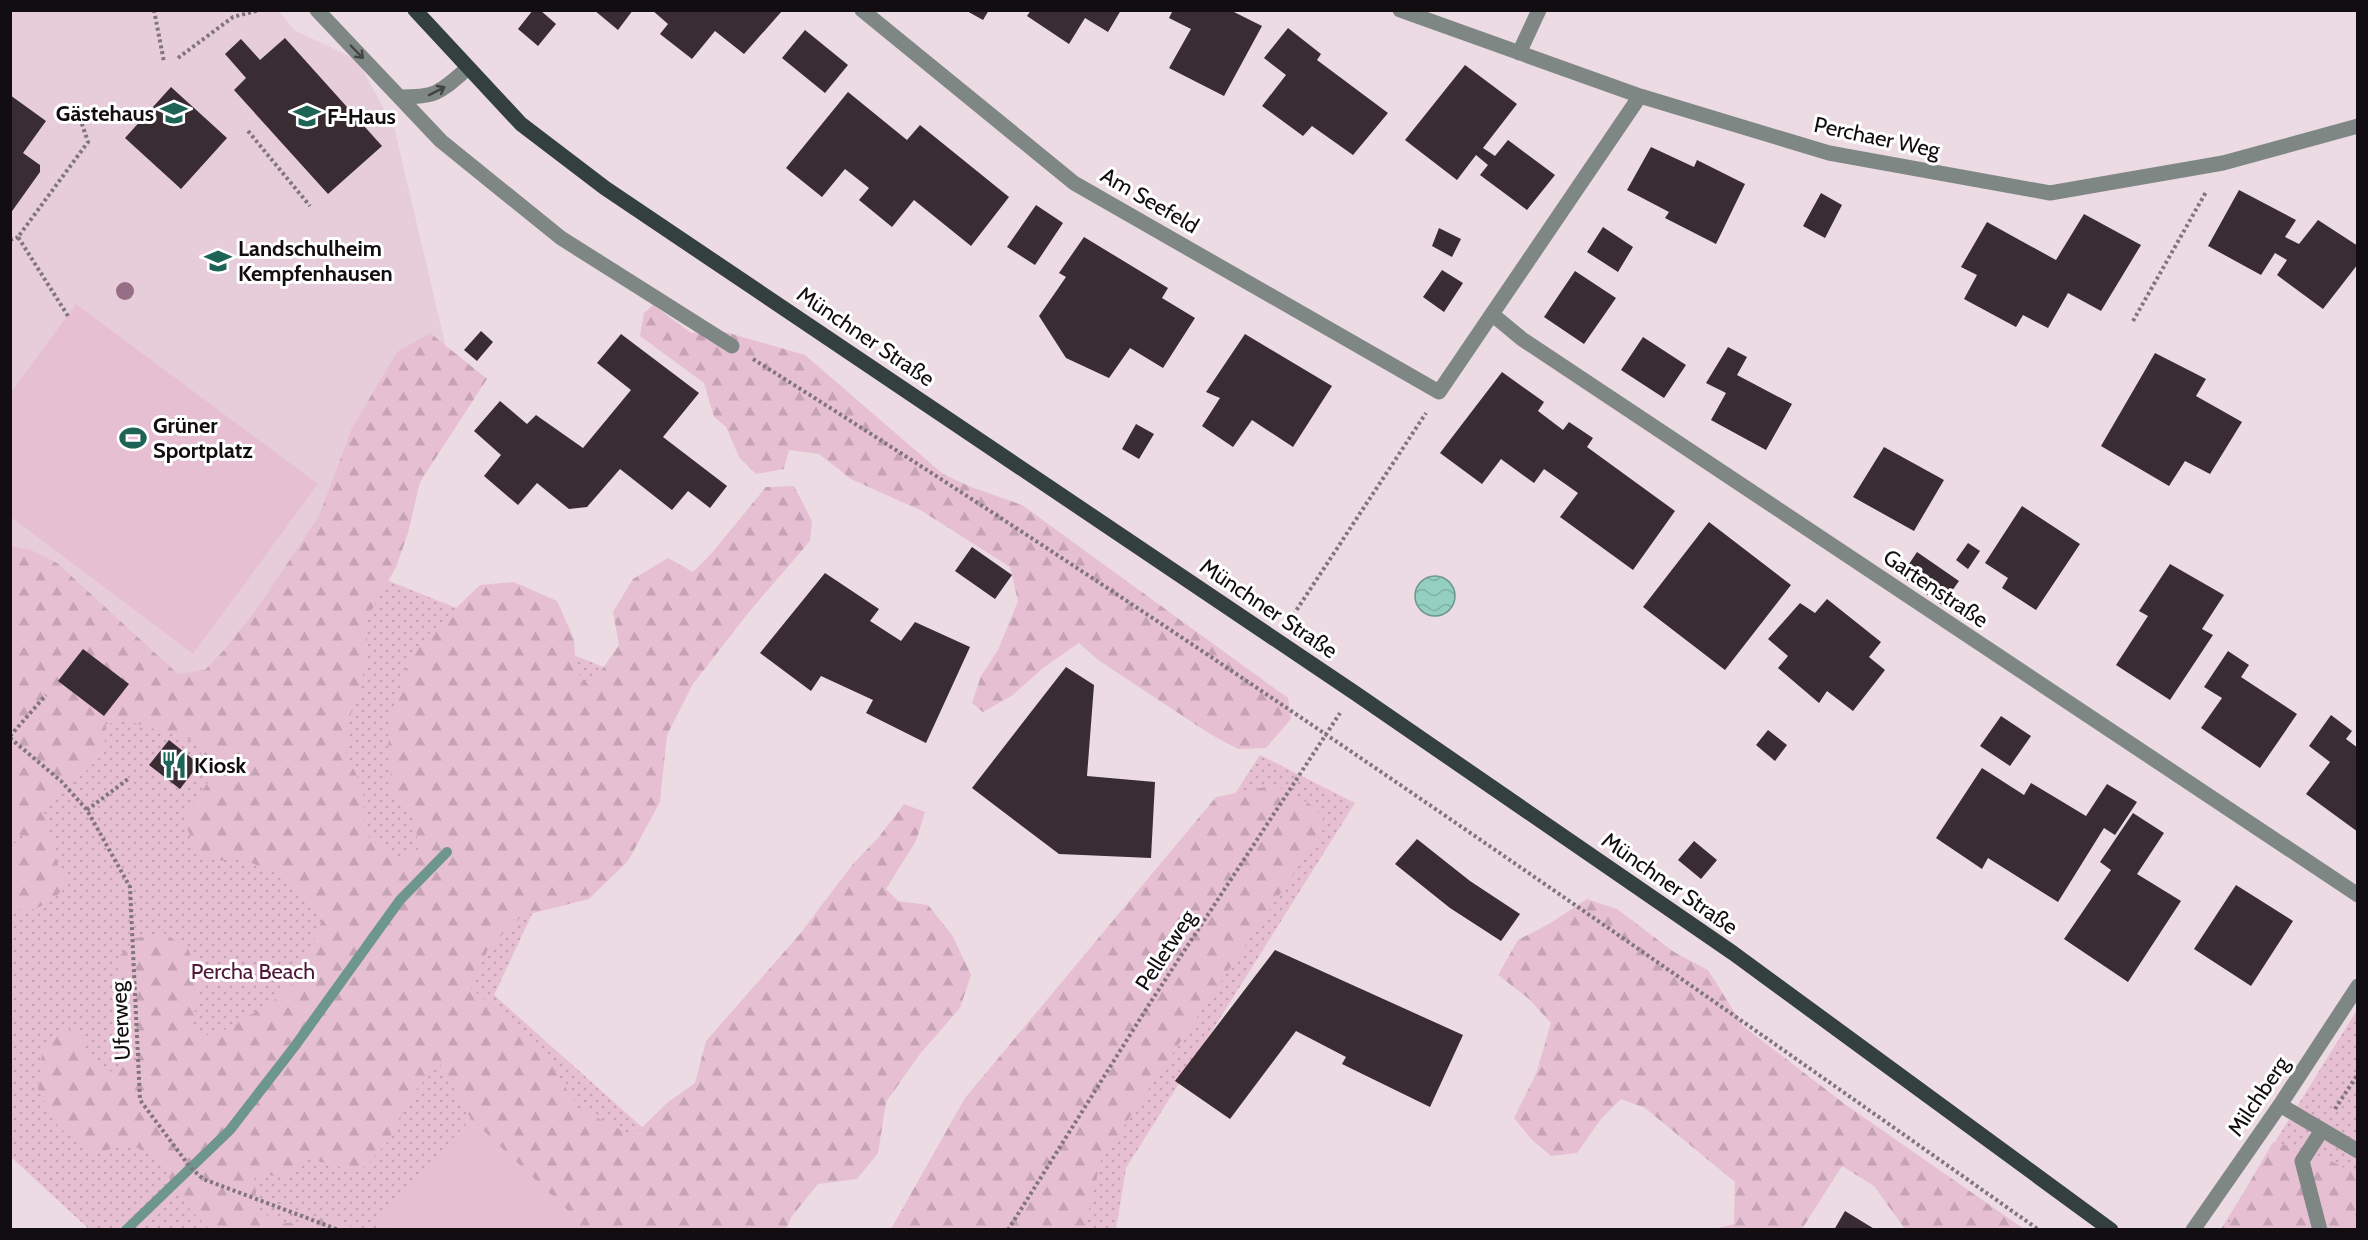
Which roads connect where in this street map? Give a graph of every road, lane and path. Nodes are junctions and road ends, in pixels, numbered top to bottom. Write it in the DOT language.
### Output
graph roads {
  1 [pos="154,10"];
  2 [pos="260,10"];
  3 [pos="316,10"];
  4 [pos="415,10"];
  5 [pos="862,10"];
  6 [pos="1400,10"];
  7 [pos="1539,10"];
  8 [pos="1519,53"];
  9 [pos="178,58"];
  10 [pos="164,62"];
  11 [pos="468,69"];
  12 [pos="1640,96"];
  13 [pos="400,97"];
  14 [pos="78,112"];
  15 [pos="2358,126"];
  16 [pos="248,131"];
  17 [pos="2223,163"];
  18 [pos="310,206"];
  19 [pos="18,237"];
  20 [pos="10,240"];
  21 [pos="1493,315"];
  22 [pos="68,316"];
  23 [pos="2133,321"];
  24 [pos="732,346"];
  25 [pos="1439,392"];
  26 [pos="1276,640"];
  27 [pos="1355,693"];
  28 [pos="46,696"];
  29 [pos="1326,733"];
  30 [pos="10,737"];
  31 [pos="128,779"];
  32 [pos="87,810"];
  33 [pos="2358,895"];
  34 [pos="2358,986"];
  35 [pos="2358,1074"];
  36 [pos="2280,1105"];
  37 [pos="2322,1130"];
  38 [pos="2358,1151"];
  39 [pos="339,1230"];
  40 [pos="1008,1230"];
  41 [pos="2039,1230"];
  42 [pos="2111,1230"];
  43 [pos="2193,1230"];
  44 [pos="2320,1230"];
  1 -- 10 [label="path"];
  2 -- 9 [label="path"];
  3 -- 13 [label="street, one-way"];
  4 -- 11 [label="main road, Münchner Straße"];
  5 -- 25 [label="street, Am Seefeld"];
  6 -- 8 [label="street, Perchaer Weg"];
  7 -- 8 [label="street"];
  8 -- 12 [label="street, Perchaer Weg"];
  13 -- 11 [label="street, one-way"];
  11 -- 26 [label="main road, Münchner Straße"];
  12 -- 17 [label="street, Perchaer Weg"];
  12 -- 21 [label="street"];
  13 -- 24 [label="street"];
  14 -- 19 [label="path"];
  15 -- 17 [label="street, Perchaer Weg"];
  16 -- 18 [label="path"];
  17 -- 23 [label="path"];
  19 -- 20 [label="path"];
  19 -- 22 [label="path"];
  21 -- 25 [label="street"];
  21 -- 33 [label="street, Gartenstraße"];
  24 -- 29 [label="path"];
  25 -- 26 [label="path"];
  26 -- 27 [label="main road, Münchner Straße"];
  27 -- 29 [label="path, Pelletweg"];
  27 -- 42 [label="main road, Münchner Straße"];
  28 -- 30 [label="path"];
  29 -- 40 [label="path, Pelletweg"];
  29 -- 41 [label="path"];
  30 -- 32 [label="path, Uferweg"];
  31 -- 32 [label="path"];
  32 -- 39 [label="path, Uferweg"];
  34 -- 36 [label="street, Milchberg"];
  35 -- 37 [label="path"];
  36 -- 37 [label="street"];
  36 -- 43 [label="street, Milchberg"];
  37 -- 38 [label="street"];
  37 -- 44 [label="street"];
}
